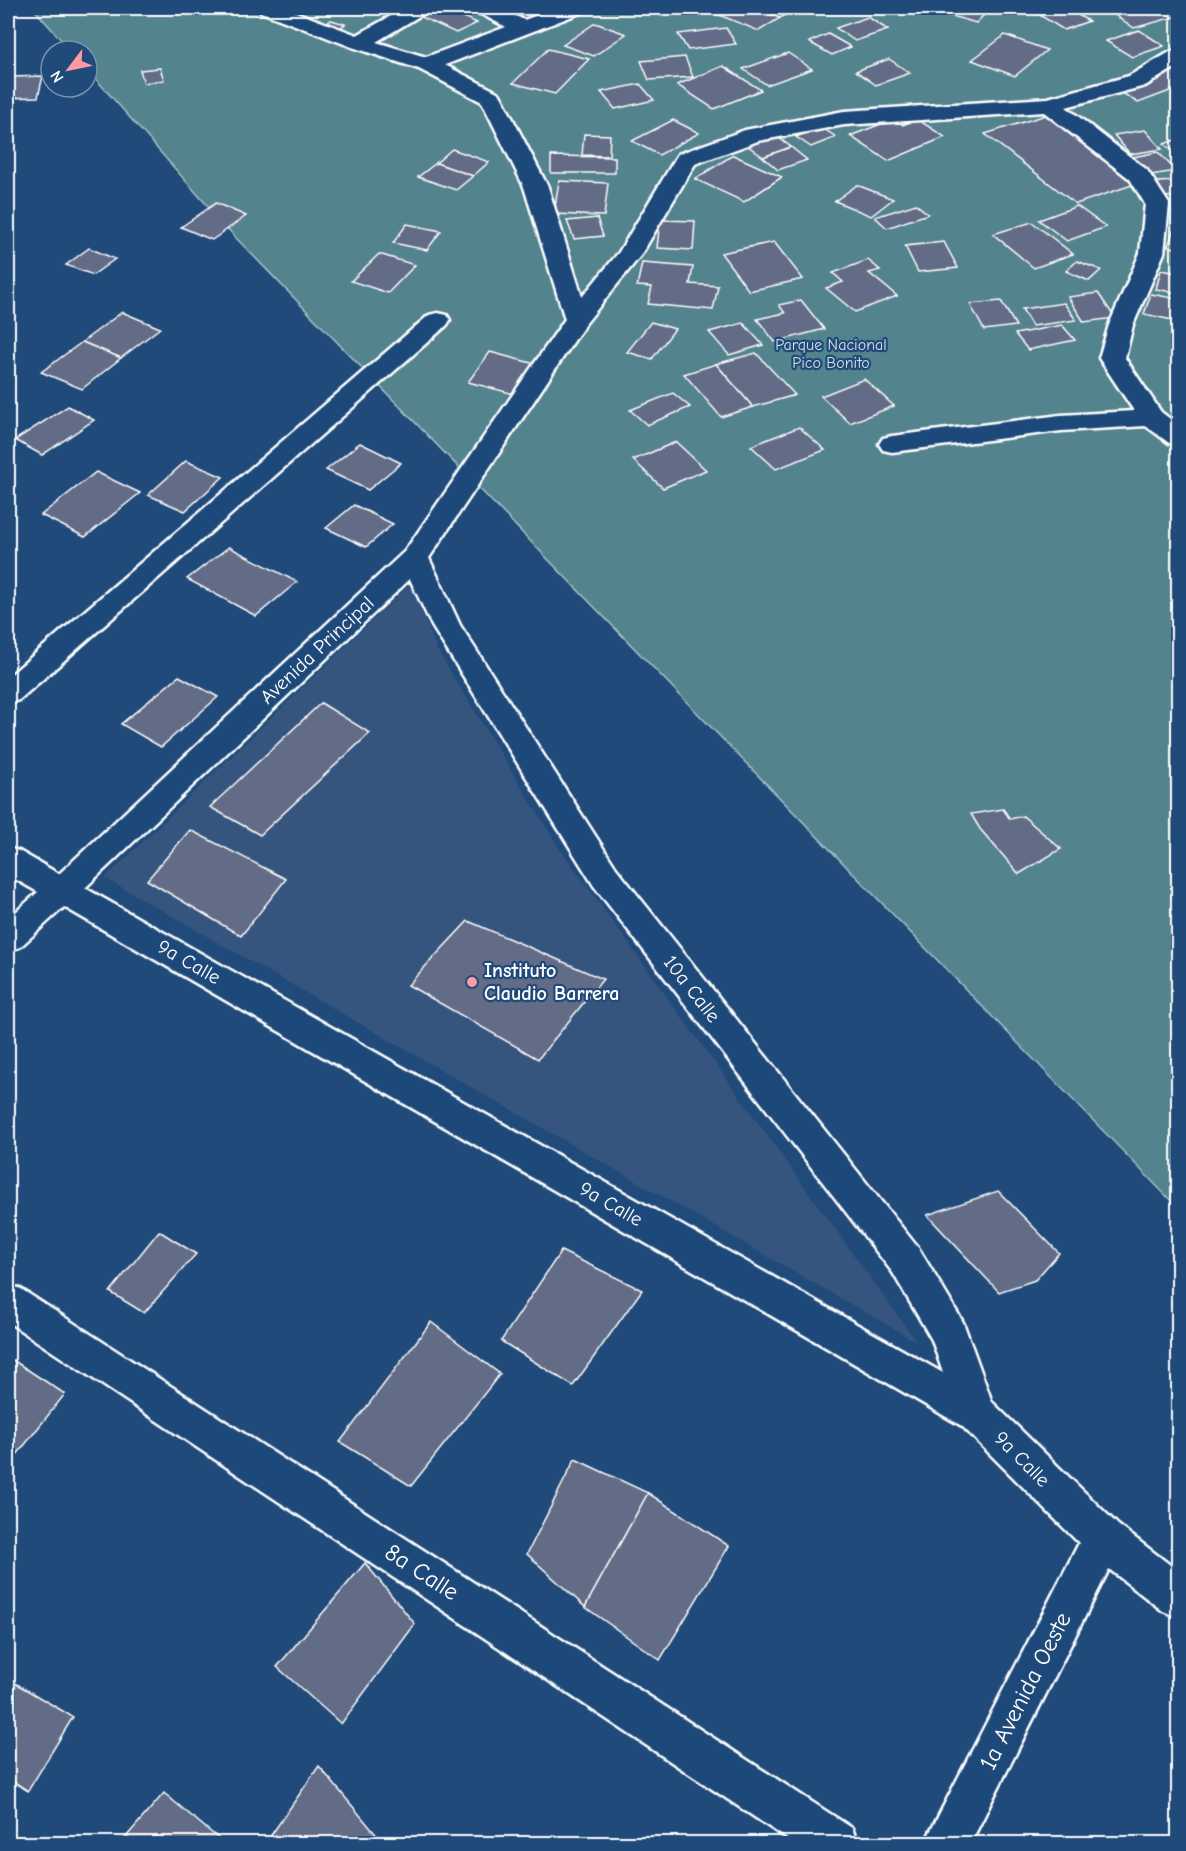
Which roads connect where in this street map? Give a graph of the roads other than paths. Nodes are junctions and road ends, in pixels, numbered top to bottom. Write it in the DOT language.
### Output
graph roads {
  1 [pos="268,8"];
  2 [pos="418,8"];
  3 [pos="484,8"];
  4 [pos="576,8"];
  5 [pos="523,28"];
  6 [pos="359,43"];
  7 [pos="1179,57"];
  8 [pos="427,64"];
  9 [pos="1049,105"];
  10 [pos="577,319"];
  11 [pos="438,320"];
  12 [pos="1152,418"];
  13 [pos="1179,437"];
  14 [pos="892,444"];
  15 [pos="415,558"];
  16 [pos="8,693"];
  17 [pos="8,860"];
  18 [pos="62,890"];
  19 [pos="8,938"];
  20 [pos="8,1301"];
  21 [pos="976,1413"];
  22 [pos="1103,1539"];
  23 [pos="1174,1585"];
  24 [pos="836,1844"];
  25 [pos="946,1844"];
  1 -- 6 [label="street"];
  2 -- 6 [label="street"];
  3 -- 5 [label="street"];
  4 -- 5 [label="street"];
  5 -- 8 [label="street"];
  6 -- 8 [label="street"];
  7 -- 9 [label="street, Avenida Principal"];
  8 -- 10 [label="street"];
  9 -- 10 [label="street, Avenida Principal"];
  9 -- 12 [label="street"];
  10 -- 15 [label="street, Avenida Principal"];
  11 -- 16 [label="street"];
  12 -- 13 [label="street"];
  12 -- 14 [label="street"];
  15 -- 18 [label="street, Avenida Principal"];
  15 -- 21 [label="street, 10a Calle"];
  17 -- 18 [label="street, 9a Calle"];
  18 -- 19 [label="street, Avenida Principal"];
  18 -- 21 [label="street, 9a Calle"];
  20 -- 24 [label="street, 8a Calle"];
  21 -- 22 [label="street, 9a Calle"];
  22 -- 23 [label="street, 9a Calle"];
  22 -- 25 [label="street, 1a Avenida Oeste"];
}
